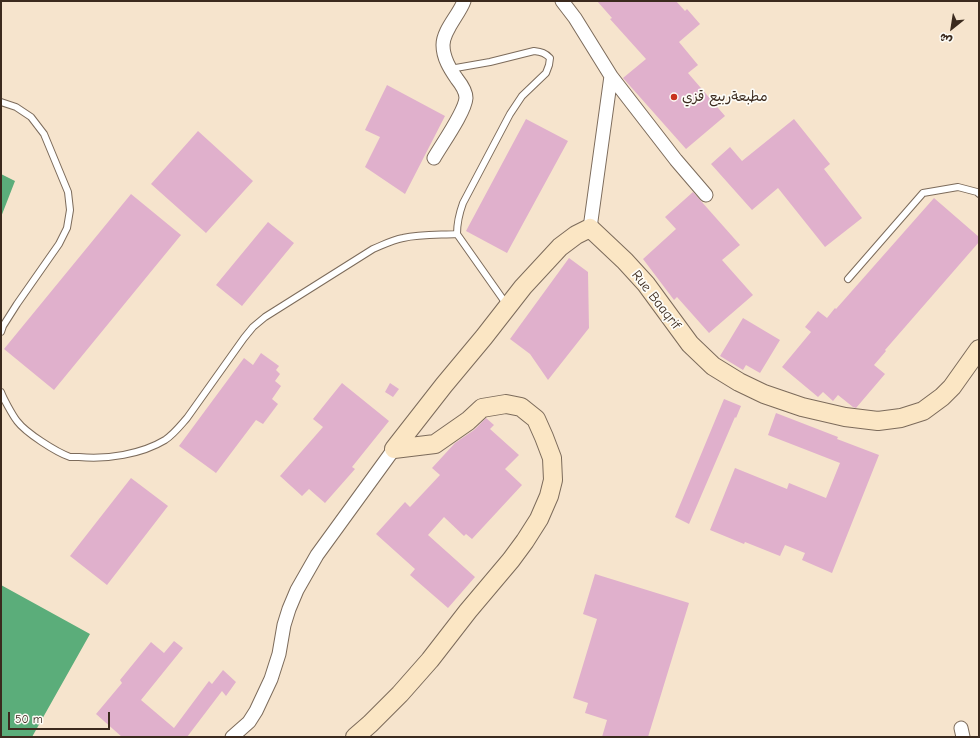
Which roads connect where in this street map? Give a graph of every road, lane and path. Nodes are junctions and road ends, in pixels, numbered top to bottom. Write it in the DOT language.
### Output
graph roads {
  1 [pos="464,1"];
  2 [pos="562,1"];
  3 [pos="450,68"];
  4 [pos="611,76"];
  5 [pos="1,102"];
  6 [pos="434,158"];
  7 [pos="979,194"];
  8 [pos="706,195"];
  9 [pos="590,228"];
  10 [pos="456,234"];
  11 [pos="848,279"];
  12 [pos="508,307"];
  13 [pos="1,332"];
  14 [pos="979,348"];
  15 [pos="1,392"];
  16 [pos="394,449"];
  17 [pos="232,737"];
  18 [pos="355,737"];
  1 -- 3 [label="street"];
  2 -- 4 [label="street"];
  3 -- 6 [label="street"];
  3 -- 10 [label="lane"];
  4 -- 8 [label="street"];
  4 -- 9 [label="street"];
  5 -- 13 [label="lane"];
  7 -- 11 [label="lane"];
  9 -- 12 [label="street"];
  9 -- 14 [label="street, Rue Baaqrif"];
  10 -- 12 [label="lane"];
  10 -- 15 [label="lane"];
  12 -- 16 [label="street"];
  16 -- 17 [label="street"];
  16 -- 18 [label="street"];
}
